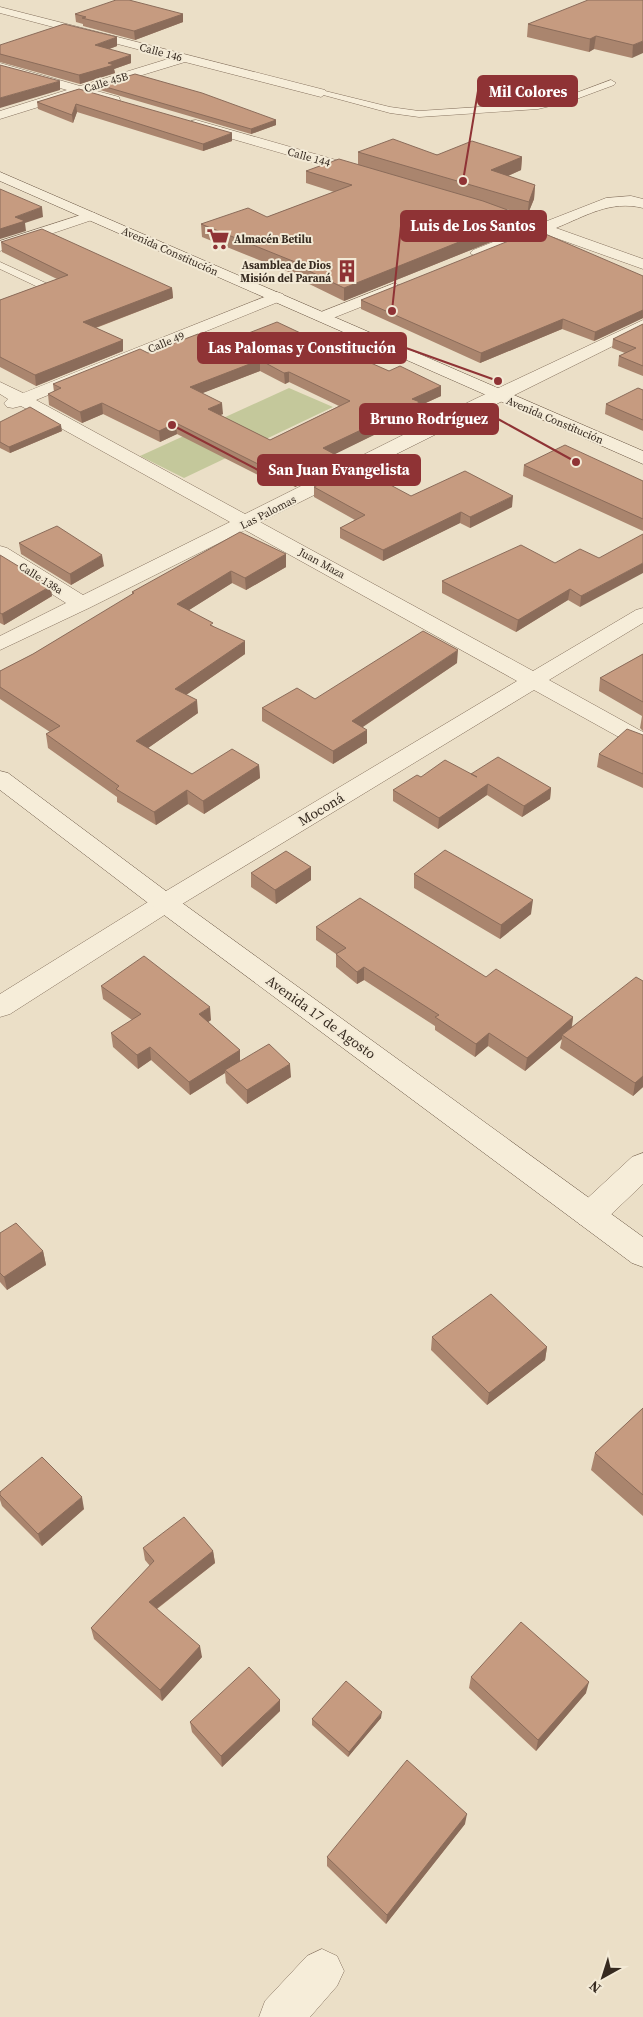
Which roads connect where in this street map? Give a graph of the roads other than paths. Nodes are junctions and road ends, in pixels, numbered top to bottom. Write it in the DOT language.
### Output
graph roads {
  1 [pos="0,10"];
  2 [pos="184,58"];
  3 [pos="0,67"];
  4 [pos="611,83"];
  5 [pos="79,90"];
  6 [pos="321,93"];
  7 [pos="127,104"];
  8 [pos="0,115"];
  9 [pos="184,120"];
  10 [pos="0,176"];
  11 [pos="384,179"];
  12 [pos="643,204"];
  13 [pos="479,206"];
  14 [pos="90,216"];
  15 [pos="543,227"];
  16 [pos="0,246"];
  17 [pos="460,261"];
  18 [pos="643,264"];
  19 [pos="0,265"];
  20 [pos="405,283"];
  21 [pos="44,286"];
  22 [pos="277,298"];
  23 [pos="322,317"];
  24 [pos="643,325"];
  25 [pos="0,386"];
  26 [pos="497,395"];
  27 [pos="24,399"];
  28 [pos="0,408"];
  29 [pos="643,458"];
  30 [pos="247,522"];
  31 [pos="0,552"];
  32 [pos="82,604"];
  33 [pos="643,614"];
  34 [pos="0,644"];
  35 [pos="533,681"];
  36 [pos="643,741"];
  37 [pos="0,778"];
  38 [pos="165,903"];
  39 [pos="0,1007"];
  40 [pos="643,1165"];
  41 [pos="590,1215"];
  42 [pos="643,1254"];
  43 [pos="322,1971"];
  44 [pos="281,2017"];
  1 -- 2 [label="street, Calle 146"];
  2 -- 5 [label="street, Calle 45B"];
  2 -- 6 [label="street, Calle 146"];
  3 -- 5 [label="street"];
  4 -- 6 [label="lane"];
  5 -- 7 [label="street"];
  5 -- 8 [label="street, Calle 45B"];
  9 -- 11 [label="street, Calle 144"];
  10 -- 14 [label="street, Avenida Constitución"];
  12 -- 15 [label="street"];
  13 -- 15 [label="street"];
  14 -- 16 [label="street"];
  14 -- 22 [label="street, Avenida Constitución"];
  15 -- 17 [label="street"];
  15 -- 18 [label="street"];
  19 -- 21 [label="lane"];
  20 -- 23 [label="street"];
  22 -- 23 [label="street, Avenida Constitución"];
  22 -- 27 [label="street, Calle 49"];
  23 -- 26 [label="street, Avenida Constitución"];
  24 -- 26 [label="street, Las Palomas"];
  25 -- 27 [label="street, Juan Maza"];
  26 -- 29 [label="street, Avenida Constitución"];
  26 -- 30 [label="street, Las Palomas"];
  27 -- 28 [label="street, Calle 49"];
  27 -- 30 [label="street, Juan Maza"];
  30 -- 32 [label="street, Las Palomas"];
  30 -- 35 [label="street, Juan Maza"];
  31 -- 32 [label="street, Calle 138a"];
  32 -- 34 [label="street, Las Palomas"];
  33 -- 35 [label="street, Moconá"];
  35 -- 36 [label="street, Juan Maza"];
  35 -- 38 [label="street, Moconá"];
  37 -- 38 [label="street, Avenida 17 de Agosto"];
  38 -- 39 [label="street, Moconá"];
  38 -- 41 [label="street, Avenida 17 de Agosto"];
  40 -- 41 [label="street"];
  41 -- 42 [label="street, Avenida 17 de Agosto"];
  43 -- 44 [label="street"];
}
